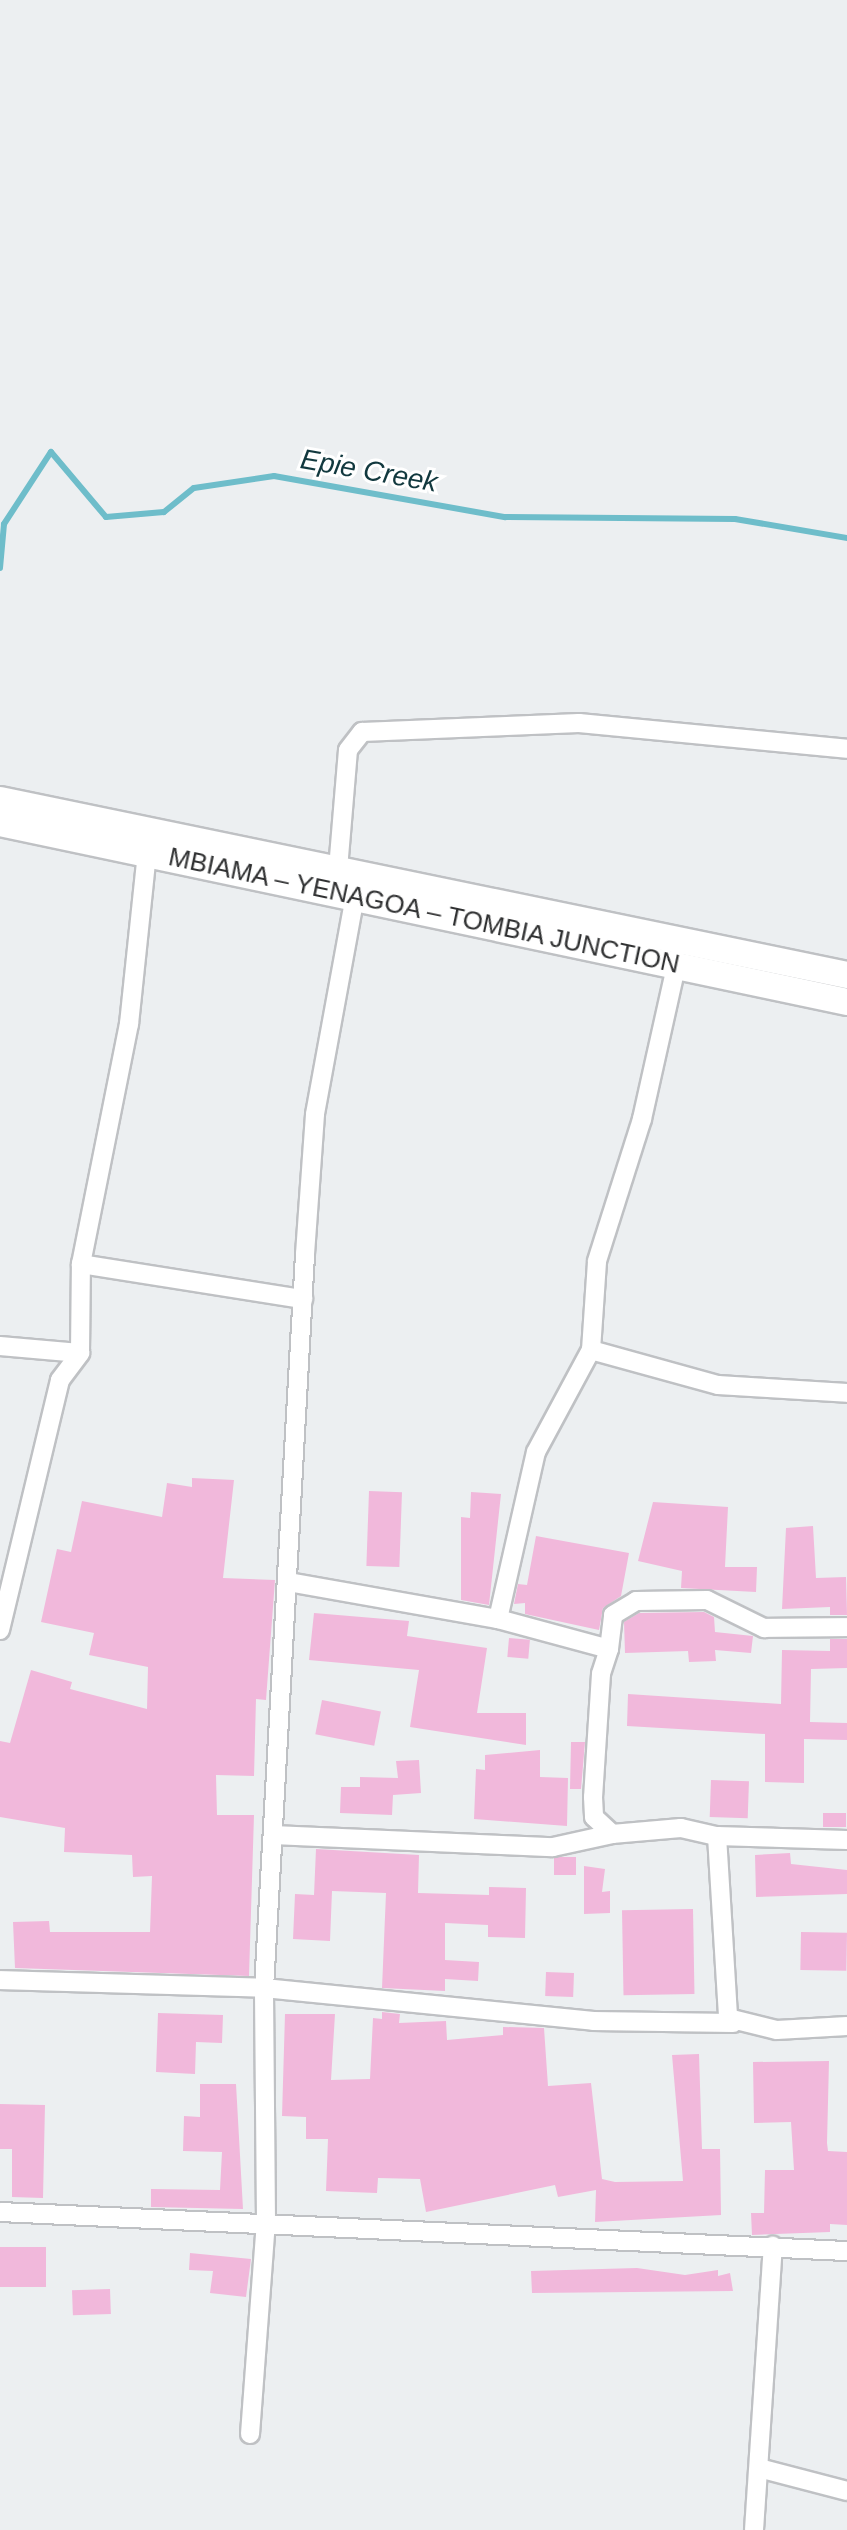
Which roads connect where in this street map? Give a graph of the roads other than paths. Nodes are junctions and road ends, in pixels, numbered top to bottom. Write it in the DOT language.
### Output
graph roads {
  1 [pos="847,749"];
  2 [pos="0,800"];
  3 [pos="0,823"];
  4 [pos="147,854"];
  5 [pos="338,869"];
  6 [pos="355,895"];
  7 [pos="677,963"];
  8 [pos="847,975"];
  9 [pos="847,1002"];
  10 [pos="81,1264"];
  11 [pos="303,1299"];
  12 [pos="0,1346"];
  13 [pos="591,1350"];
  14 [pos="80,1353"];
  15 [pos="847,1393"];
  16 [pos="288,1582"];
  17 [pos="498,1619"];
  18 [pos="847,1627"];
  19 [pos="0,1630"];
  20 [pos="609,1649"];
  21 [pos="612,1834"];
  22 [pos="273,1835"];
  23 [pos="717,1836"];
  24 [pos="847,1840"];
  25 [pos="0,1980"];
  26 [pos="264,1988"];
  27 [pos="733,2023"];
  28 [pos="847,2026"];
  29 [pos="0,2212"];
  30 [pos="266,2221"];
  31 [pos="773,2246"];
  32 [pos="847,2251"];
  33 [pos="250,2434"];
  34 [pos="759,2468"];
  35 [pos="847,2491"];
  36 [pos="754,2530"];
  1 -- 5 [label="street"];
  2 -- 5 [label="main road, MBIAMA – YENAGOA – TOMBIA JUNCTION"];
  3 -- 4 [label="main road, MBIAMA – YENAGOA – TOMBIA JUNCTION"];
  4 -- 6 [label="main road, MBIAMA – YENAGOA – TOMBIA JUNCTION"];
  4 -- 10 [label="street"];
  5 -- 8 [label="main road, MBIAMA – YENAGOA – TOMBIA JUNCTION"];
  6 -- 7 [label="main road, MBIAMA – YENAGOA – TOMBIA JUNCTION"];
  6 -- 11 [label="street"];
  7 -- 9 [label="main road, MBIAMA – YENAGOA – TOMBIA JUNCTION"];
  7 -- 13 [label="street"];
  10 -- 11 [label="street"];
  10 -- 14 [label="street"];
  11 -- 16 [label="street"];
  12 -- 14 [label="street"];
  13 -- 15 [label="street"];
  13 -- 17 [label="street"];
  14 -- 19 [label="street"];
  16 -- 17 [label="street"];
  16 -- 22 [label="street"];
  17 -- 20 [label="street"];
  18 -- 20 [label="street"];
  20 -- 21 [label="street"];
  21 -- 22 [label="street"];
  21 -- 23 [label="street"];
  22 -- 26 [label="street"];
  23 -- 24 [label="street"];
  23 -- 27 [label="street"];
  25 -- 26 [label="street"];
  26 -- 27 [label="street"];
  26 -- 30 [label="street"];
  27 -- 28 [label="street"];
  29 -- 30 [label="street"];
  30 -- 31 [label="street"];
  30 -- 33 [label="street"];
  31 -- 32 [label="street"];
  31 -- 34 [label="street"];
  34 -- 35 [label="street"];
  34 -- 36 [label="street"];
}
